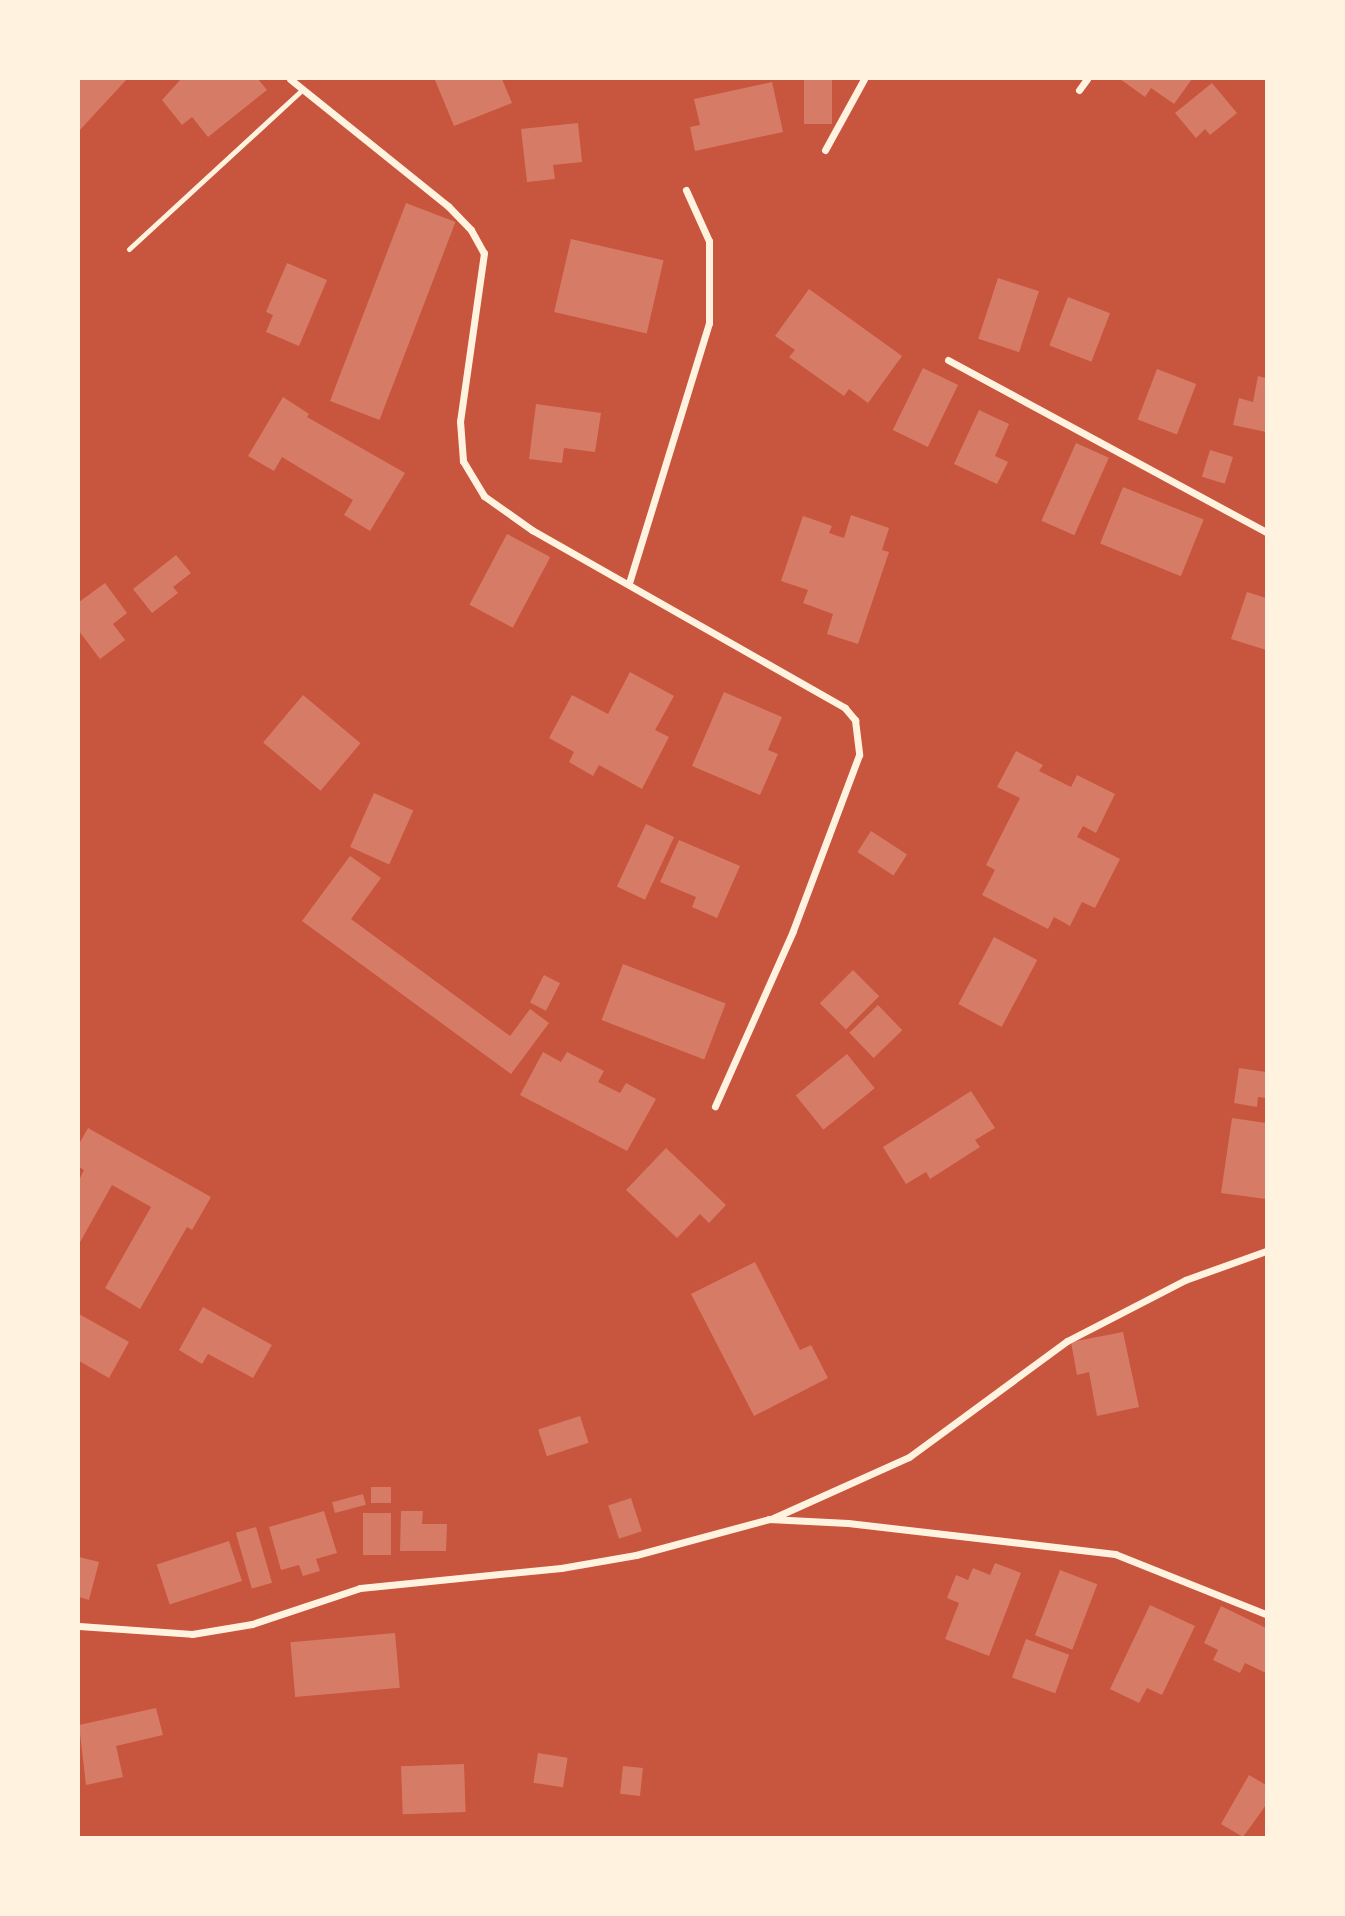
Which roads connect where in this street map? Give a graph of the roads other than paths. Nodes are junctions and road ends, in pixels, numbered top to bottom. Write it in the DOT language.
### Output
graph roads {
  1 [pos="290,79"];
  2 [pos="864,79"];
  3 [pos="1087,79"];
  4 [pos="303,89"];
  5 [pos="1079,90"];
  6 [pos="825,149"];
  7 [pos="686,190"];
  8 [pos="129,249"];
  9 [pos="948,360"];
  10 [pos="1266,532"];
  11 [pos="629,583"];
  12 [pos="715,1105"];
  13 [pos="1266,1251"];
  14 [pos="769,1520"];
  15 [pos="1266,1614"];
  16 [pos="79,1626"];
  1 -- 4 [label="street"];
  2 -- 6 [label="street"];
  3 -- 5 [label="street"];
  4 -- 8 [label="lane"];
  4 -- 11 [label="street"];
  7 -- 11 [label="street"];
  9 -- 10 [label="street"];
  11 -- 12 [label="street"];
  13 -- 14 [label="street"];
  14 -- 15 [label="street"];
  14 -- 16 [label="street"];
}
